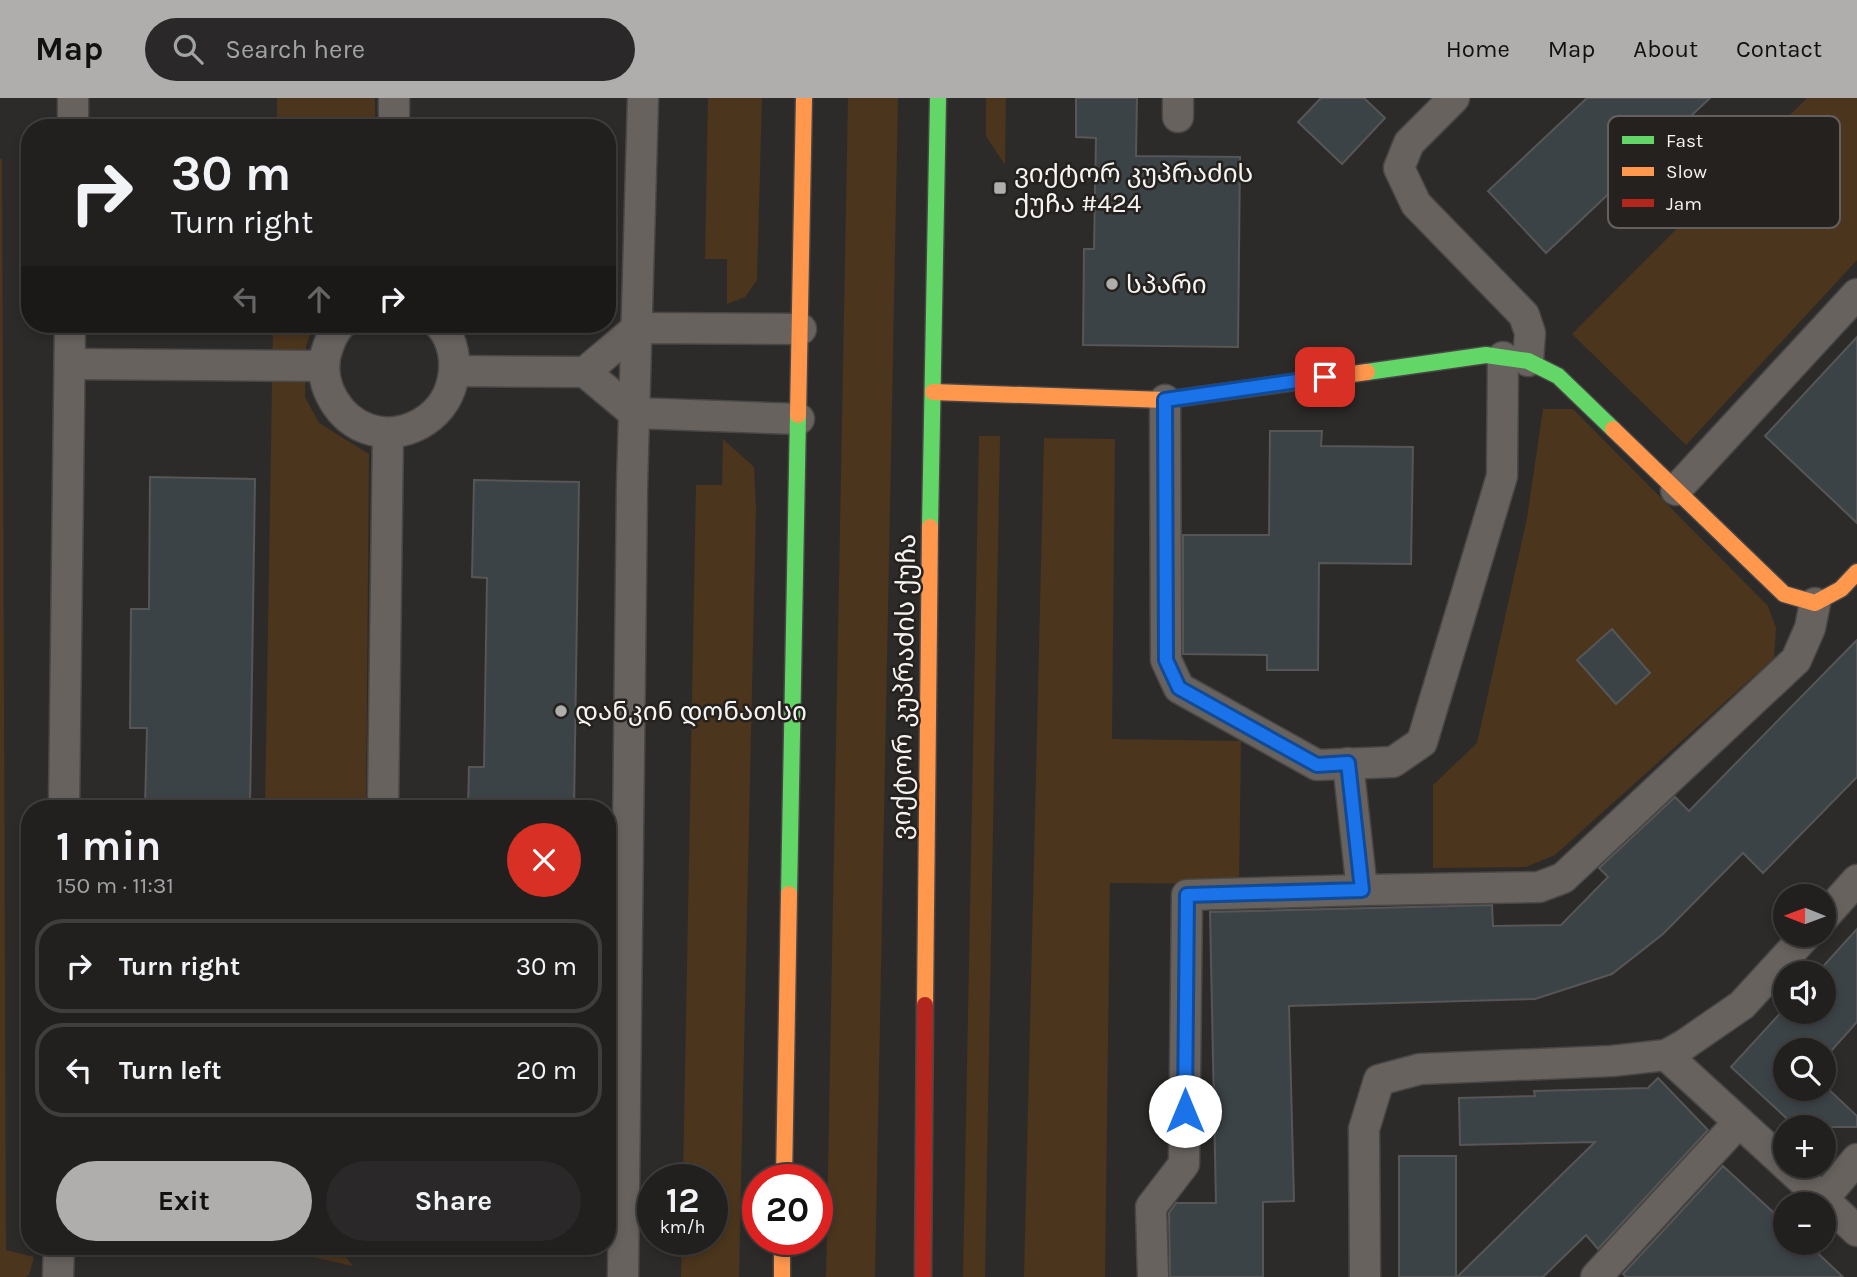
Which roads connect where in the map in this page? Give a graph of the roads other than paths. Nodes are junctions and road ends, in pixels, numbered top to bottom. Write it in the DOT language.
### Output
graph roads {
  1 [pos="73,98"];
  2 [pos="394,98"];
  3 [pos="643,98"];
  4 [pos="804,98"];
  5 [pos="938,98"];
  6 [pos="1454,98"];
  7 [pos="73,119"];
  8 [pos="394,119"];
  9 [pos="1857,294"];
  10 [pos="637,328"];
  11 [pos="801,329"];
  12 [pos="70,333"];
  13 [pos="335,333"];
  14 [pos="446,333"];
  15 [pos="1515,359"];
  16 [pos="70,364"];
  17 [pos="324,366"];
  18 [pos="455,371"];
  19 [pos="585,372"];
  20 [pos="933,392"];
  21 [pos="1165,400"];
  22 [pos="634,413"];
  23 [pos="799,419"];
  24 [pos="388,433"];
  25 [pos="1676,490"];
  26 [pos="1857,572"];
  27 [pos="1815,603"];
  28 [pos="1348,763"];
  29 [pos="64,800"];
  30 [pos="383,800"];
  31 [pos="1857,880"];
  32 [pos="1362,890"];
  33 [pos="1836,904"];
  34 [pos="1795,947"];
  35 [pos="1666,1055"];
  36 [pos="1740,1122"];
  37 [pos="1773,1153"];
  38 [pos="1857,1159"];
  39 [pos="783,1164"];
  40 [pos="1801,1178"];
  41 [pos="1816,1192"];
  42 [pos="1830,1192"];
  43 [pos="1836,1211"];
  44 [pos="1857,1231"];
  45 [pos="59,1255"];
  46 [pos="782,1255"];
  47 [pos="58,1277"];
  48 [pos="623,1277"];
  49 [pos="782,1277"];
  50 [pos="923,1277"];
  51 [pos="1153,1277"];
  52 [pos="1365,1277"];
  53 [pos="1596,1277"];
  1 -- 7 [label="lane"];
  2 -- 8 [label="lane"];
  3 -- 10 [label="lane"];
  4 -- 11 [label="main road"];
  5 -- 20 [label="main road, ვიქტორ კუპრაძის ქუჩა"];
  6 -- 15 [label="lane"];
  9 -- 25 [label="lane"];
  10 -- 11 [label="lane"];
  10 -- 19 [label="lane"];
  10 -- 22 [label="lane"];
  11 -- 23 [label="main road"];
  12 -- 16 [label="lane"];
  13 -- 17 [label="lane"];
  14 -- 18 [label="lane"];
  15 -- 21 [label="main road"];
  15 -- 25 [label="main road"];
  15 -- 28 [label="lane"];
  16 -- 17 [label="lane"];
  16 -- 29 [label="lane"];
  17 -- 24 [label="lane"];
  18 -- 19 [label="lane"];
  18 -- 24 [label="lane"];
  19 -- 22 [label="lane"];
  20 -- 21 [label="main road"];
  20 -- 50 [label="main road, ვიქტორ კუპრაძის ქუჩა"];
  21 -- 28 [label="lane"];
  22 -- 23 [label="lane"];
  22 -- 48 [label="lane"];
  23 -- 39 [label="main road"];
  24 -- 30 [label="lane"];
  25 -- 27 [label="main road"];
  26 -- 27 [label="main road"];
  27 -- 32 [label="lane"];
  28 -- 32 [label="lane"];
  31 -- 33 [label="lane"];
  32 -- 51 [label="lane"];
  34 -- 35 [label="lane"];
  35 -- 36 [label="lane"];
  35 -- 52 [label="lane"];
  36 -- 37 [label="lane"];
  36 -- 53 [label="lane"];
  38 -- 42 [label="lane"];
  40 -- 41 [label="lane"];
  43 -- 44 [label="lane"];
  45 -- 47 [label="lane"];
  46 -- 49 [label="main road"];
}
